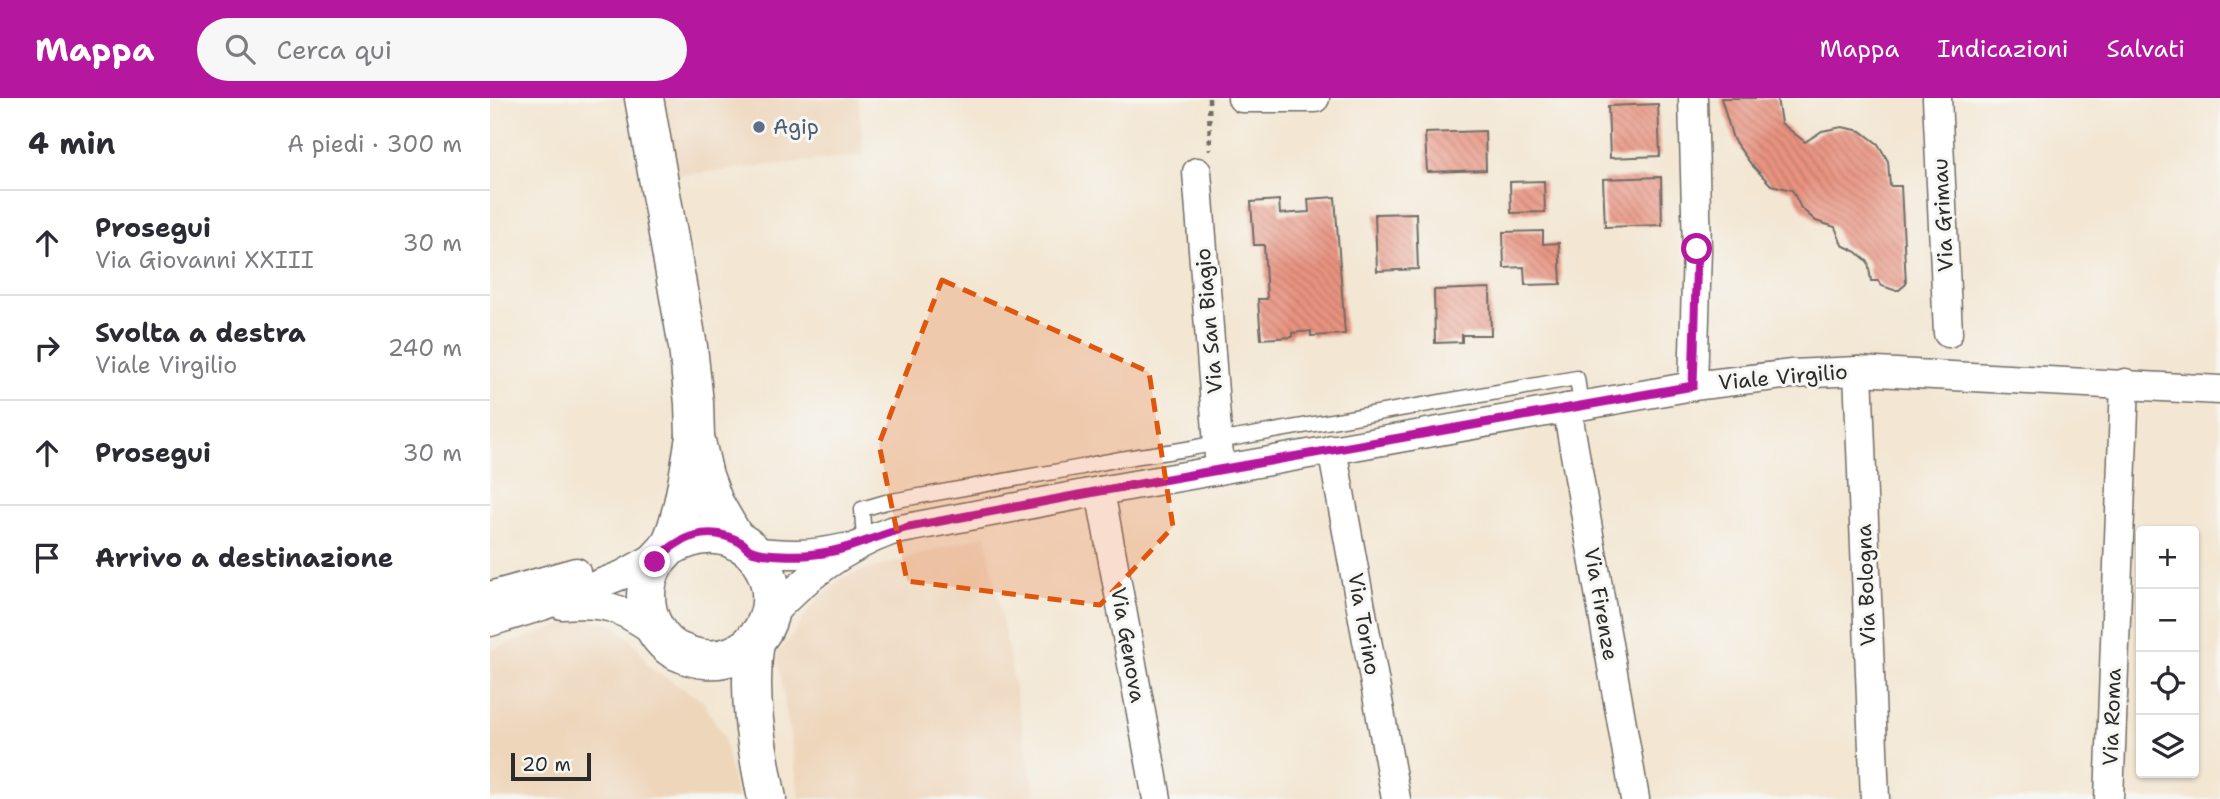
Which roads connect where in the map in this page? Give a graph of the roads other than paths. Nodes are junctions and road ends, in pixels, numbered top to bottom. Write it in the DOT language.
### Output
graph roads {
  1 [pos="644,98"];
  2 [pos="1315,98"];
  3 [pos="1693,98"];
  4 [pos="1937,98"];
  5 [pos="1242,99"];
  6 [pos="1197,172"];
  7 [pos="1948,333"];
  8 [pos="1858,371"];
  9 [pos="2125,383"];
  10 [pos="1693,386"];
  11 [pos="2220,390"];
  12 [pos="1575,397"];
  13 [pos="695,437"];
  14 [pos="1218,442"];
  15 [pos="1332,449"];
  16 [pos="1220,470"];
  17 [pos="1100,491"];
  18 [pos="860,543"];
  19 [pos="743,546"];
  20 [pos="667,550"];
  21 [pos="576,572"];
  22 [pos="490,596"];
  23 [pos="542,606"];
  24 [pos="490,622"];
  25 [pos="761,629"];
  26 [pos="656,632"];
  27 [pos="694,658"];
  28 [pos="754,734"];
  29 [pos="767,799"];
  30 [pos="1157,799"];
  31 [pos="1396,799"];
  32 [pos="1635,799"];
  33 [pos="1875,799"];
  34 [pos="2109,799"];
  1 -- 13 [label="main road"];
  2 -- 5 [label="street"];
  3 -- 10 [label="street"];
  4 -- 7 [label="street, Via Grimau"];
  6 -- 14 [label="street, Via San Biagio"];
  8 -- 9 [label="street, Viale Virgilio"];
  8 -- 10 [label="street, Viale Virgilio"];
  8 -- 33 [label="street, Via Bologna"];
  9 -- 11 [label="street, Viale Virgilio"];
  9 -- 34 [label="street, Via Roma"];
  10 -- 12 [label="street, Viale Virgilio"];
  12 -- 14 [label="lane"];
  12 -- 15 [label="street, Viale Virgilio"];
  12 -- 32 [label="street, Via Firenze"];
  13 -- 19 [label="main road"];
  13 -- 20 [label="main road"];
  14 -- 16 [label="street, Via San Biagio"];
  14 -- 18 [label="lane"];
  15 -- 16 [label="street, Viale Virgilio"];
  15 -- 31 [label="street, Via Torino"];
  16 -- 17 [label="street, Viale Virgilio"];
  17 -- 18 [label="street, Viale Virgilio"];
  17 -- 30 [label="street, Via Genova"];
  18 -- 19 [label="street, Viale Virgilio"];
  18 -- 25 [label="street, Viale Virgilio"];
  19 -- 20 [label="main road"];
  19 -- 25 [label="main road"];
  20 -- 23 [label="street"];
  20 -- 26 [label="main road"];
  21 -- 22 [label="street"];
  23 -- 24 [label="street"];
  23 -- 26 [label="street"];
  25 -- 27 [label="main road"];
  25 -- 28 [label="main road"];
  26 -- 27 [label="main road"];
  27 -- 28 [label="main road"];
  28 -- 29 [label="main road"];
}
